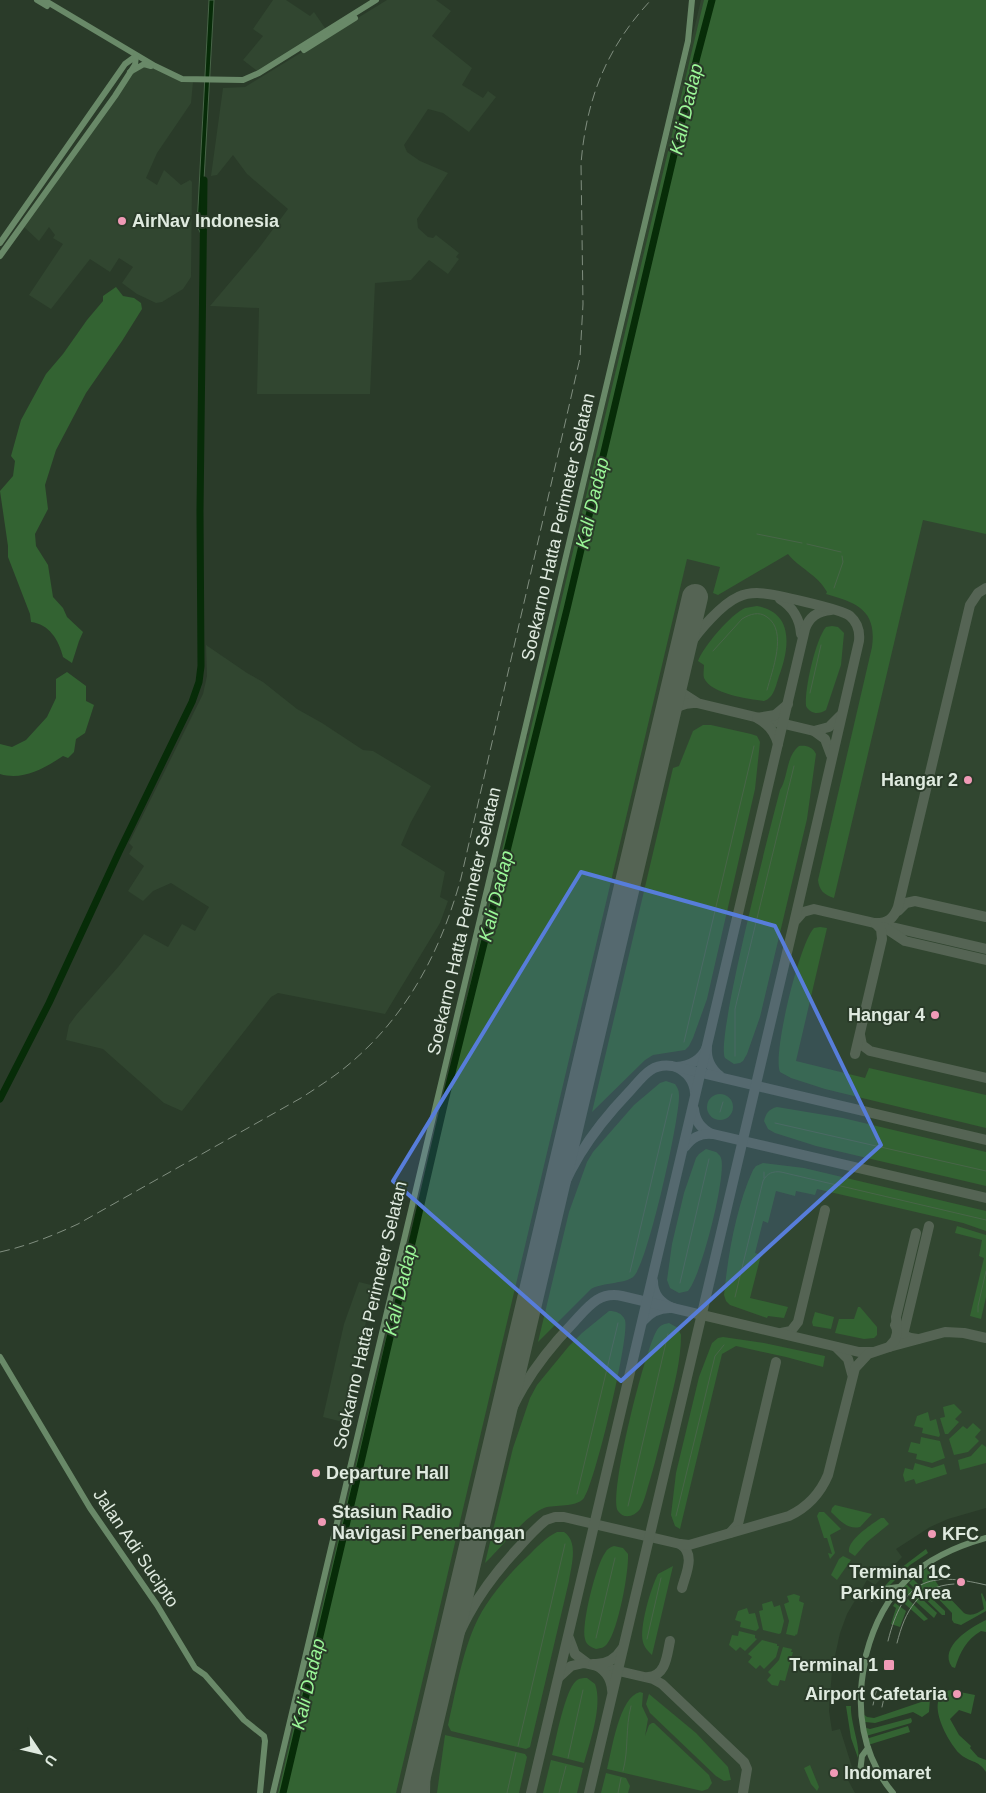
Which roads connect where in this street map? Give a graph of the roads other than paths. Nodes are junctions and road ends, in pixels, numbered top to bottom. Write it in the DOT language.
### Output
graph roads {
  1 [pos="37,0"];
  2 [pos="44,0"];
  3 [pos="376,0"];
  4 [pos="383,0"];
  5 [pos="690,0"];
  6 [pos="136,56"];
  7 [pos="125,64"];
  8 [pos="130,72"];
  9 [pos="202,82"];
  10 [pos="212,82"];
  11 [pos="99,103"];
  12 [pos="106,109"];
  13 [pos="22,219"];
  14 [pos="17,226"];
  15 [pos="0,243"];
  16 [pos="0,256"];
  17 [pos="0,1357"];
  18 [pos="986,1538"];
  19 [pos="899,1587"];
  20 [pos="872,1598"];
  21 [pos="868,1748"];
  22 [pos="860,1772"];
  23 [pos="260,1793"];
  24 [pos="273,1793"];
  25 [pos="892,1793"];
  1 -- 7 [label="main road"];
  2 -- 6 [label="main road"];
  3 -- 10 [label="main road"];
  4 -- 10 [label="main road"];
  5 -- 24 [label="main road, Soekarno Hatta Perimeter Selatan"];
  6 -- 7 [label="main road"];
  6 -- 8 [label="main road"];
  6 -- 9 [label="main road"];
  7 -- 11 [label="main road"];
  8 -- 9 [label="main road"];
  8 -- 12 [label="main road"];
  9 -- 10 [label="main road"];
  11 -- 12 [label="main road"];
  11 -- 13 [label="main road"];
  12 -- 13 [label="main road"];
  13 -- 14 [label="main road"];
  14 -- 15 [label="main road"];
  14 -- 16 [label="main road"];
  17 -- 23 [label="main road, Jalan Adi Sucipto"];
  18 -- 19 [label="main road"];
  19 -- 20 [label="main road"];
  19 -- 21 [label="main road"];
  21 -- 22 [label="main road"];
  21 -- 25 [label="main road"];
}
